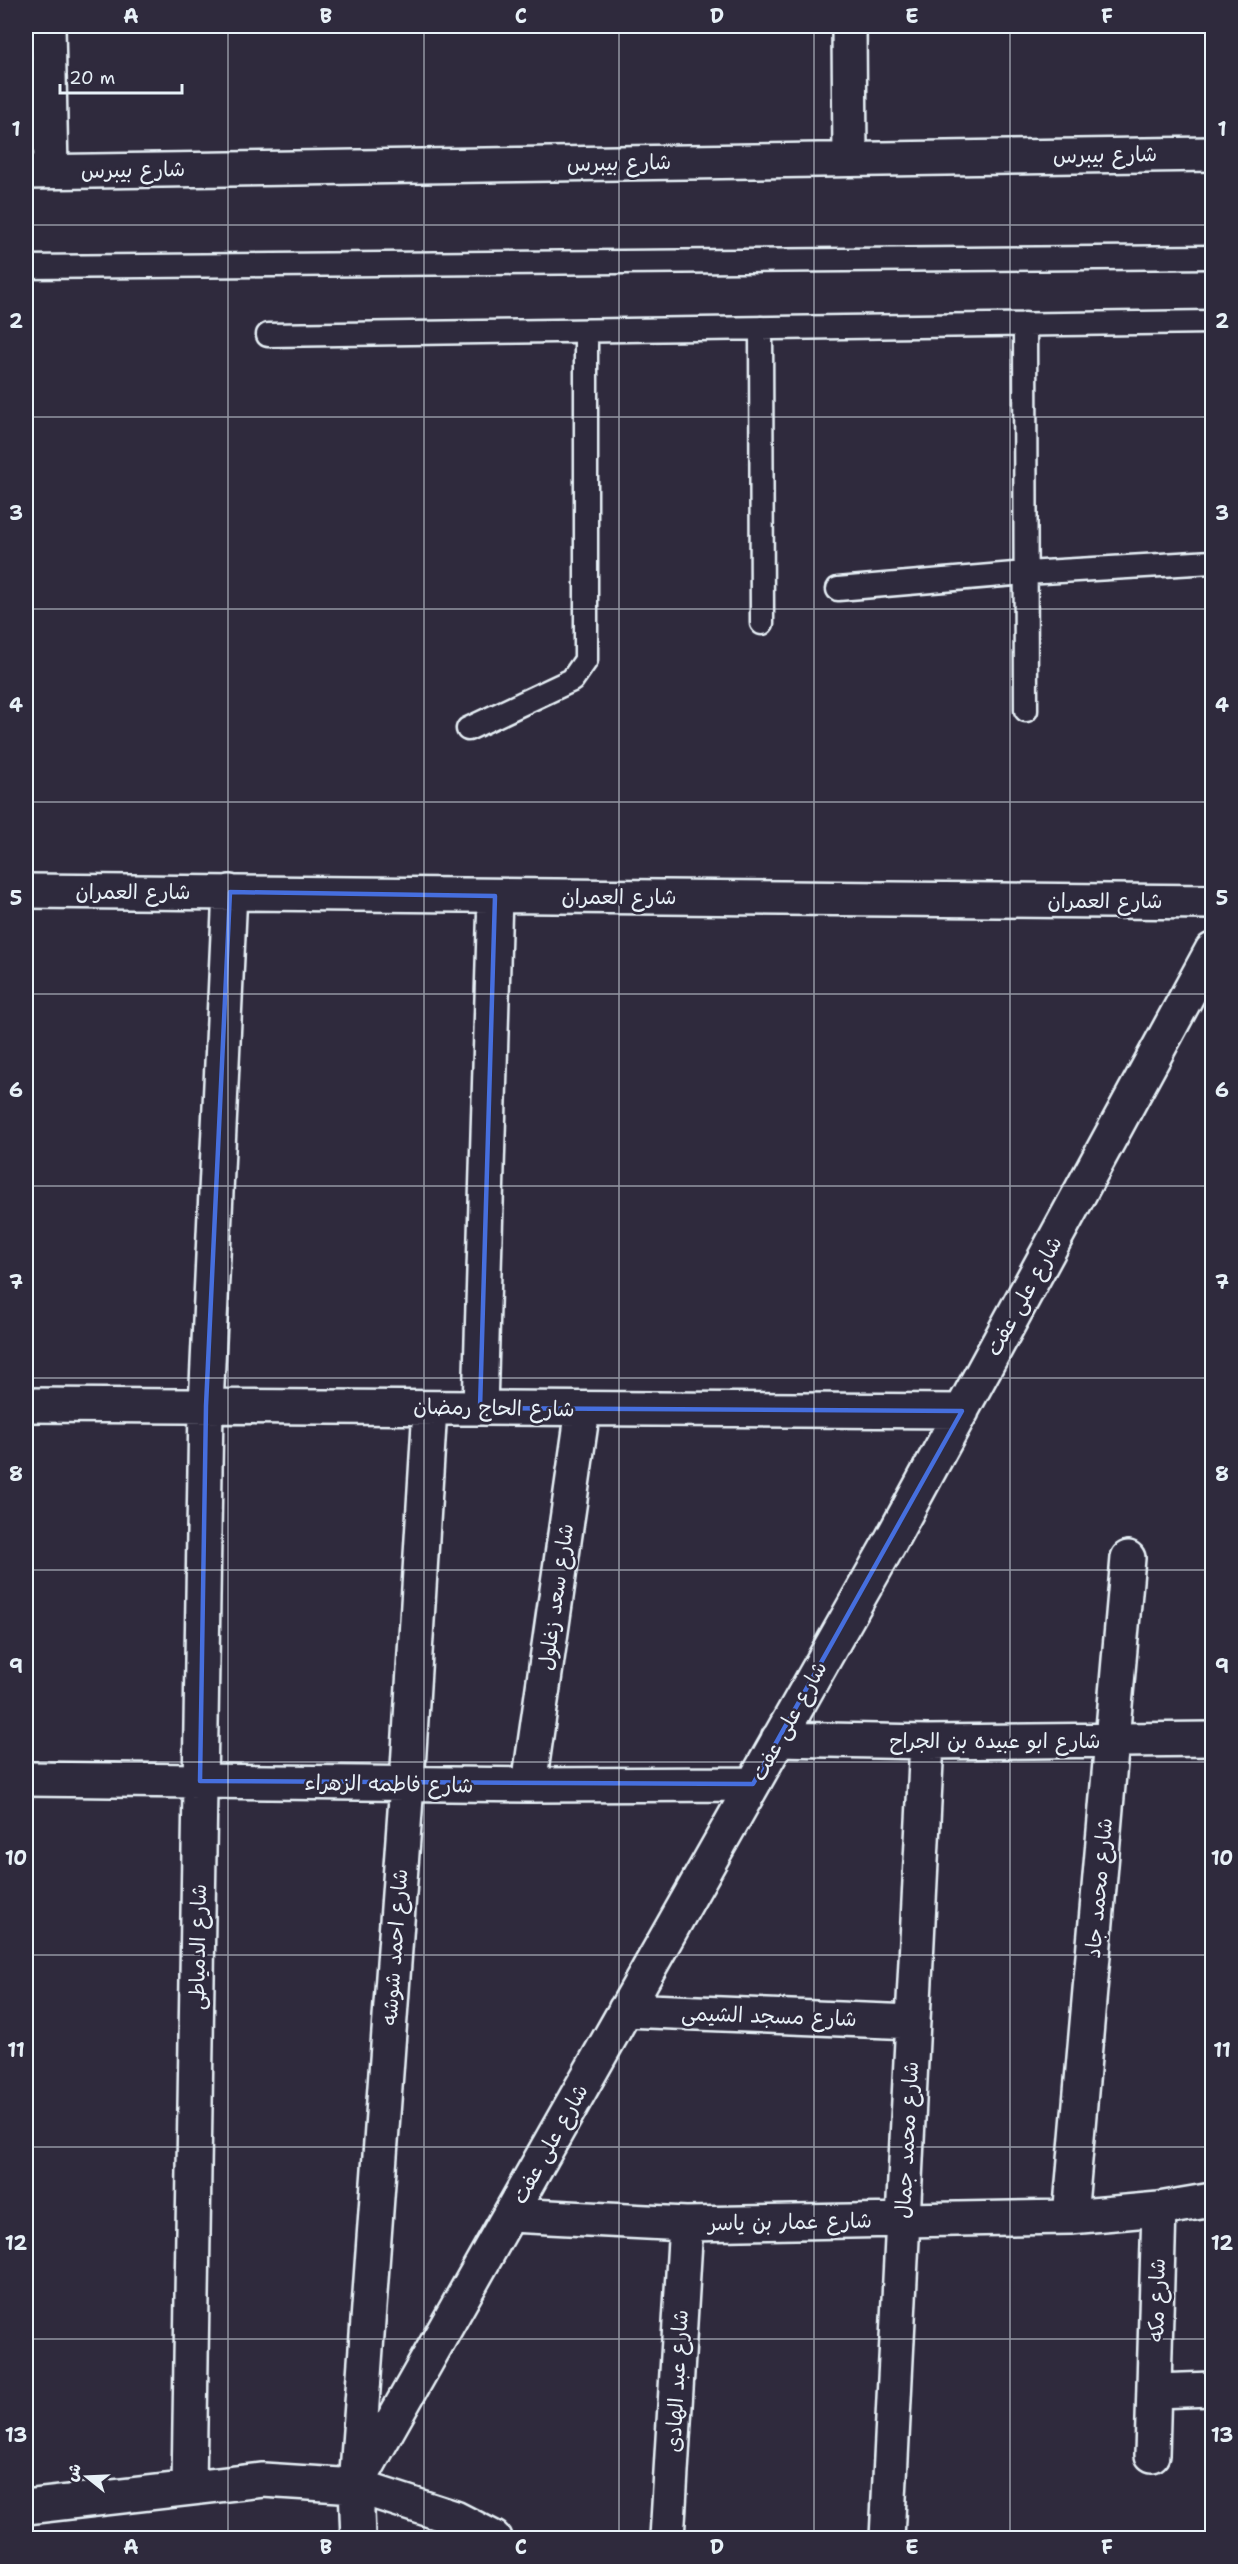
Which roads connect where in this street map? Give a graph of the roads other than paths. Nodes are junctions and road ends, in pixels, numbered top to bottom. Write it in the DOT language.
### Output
graph roads {
  1 [pos="48,26"];
  2 [pos="849,26"];
  3 [pos="1212,154"];
  4 [pos="850,159"];
  5 [pos="38,172"];
  6 [pos="1212,257"];
  7 [pos="26,267"];
  8 [pos="1212,322"];
  9 [pos="1025,324"];
  10 [pos="761,328"];
  11 [pos="586,331"];
  12 [pos="268,335"];
  13 [pos="1212,562"];
  14 [pos="1026,573"];
  15 [pos="838,589"];
  16 [pos="762,623"];
  17 [pos="1026,711"];
  18 [pos="468,729"];
  19 [pos="26,891"];
  20 [pos="230,892"];
  21 [pos="495,896"];
  22 [pos="1212,902"];
  23 [pos="1212,950"];
  24 [pos="26,1405"];
  25 [pos="206,1406"];
  26 [pos="430,1408"];
  27 [pos="480,1408"];
  28 [pos="583,1409"];
  29 [pos="962,1411"];
  30 [pos="1128,1558"];
  31 [pos="778,1739"];
  32 [pos="1212,1739"];
  33 [pos="1112,1740"];
  34 [pos="927,1742"];
  35 [pos="26,1779"];
  36 [pos="200,1781"];
  37 [pos="406,1784"];
  38 [pos="753,1784"];
  39 [pos="529,1785"];
  40 [pos="625,2010"];
  41 [pos="913,2022"];
  42 [pos="1212,2200"];
  43 [pos="1159,2209"];
  44 [pos="510,2215"];
  45 [pos="1070,2217"];
  46 [pos="903,2219"];
  47 [pos="686,2224"];
  48 [pos="1212,2389"];
  49 [pos="1155,2391"];
  50 [pos="1152,2455"];
  51 [pos="356,2486"];
  52 [pos="189,2487"];
  53 [pos="26,2507"];
  54 [pos="358,2538"];
  55 [pos="495,2538"];
  56 [pos="668,2538"];
  57 [pos="887,2538"];
  1 -- 5 [label="street"];
  2 -- 4 [label="street"];
  3 -- 4 [label="street, شارع بيبرس"];
  4 -- 5 [label="street, شارع بيبرس"];
  6 -- 7 [label="lane"];
  8 -- 9 [label="lane"];
  9 -- 10 [label="lane"];
  9 -- 14 [label="lane"];
  10 -- 11 [label="lane"];
  10 -- 16 [label="lane"];
  11 -- 12 [label="lane"];
  11 -- 18 [label="lane"];
  13 -- 14 [label="lane"];
  14 -- 15 [label="lane"];
  14 -- 17 [label="lane"];
  19 -- 20 [label="street, شارع العمران"];
  20 -- 21 [label="street, شارع العمران"];
  20 -- 25 [label="street, شارع الدمياطى"];
  21 -- 22 [label="street, شارع العمران"];
  21 -- 27 [label="street"];
  23 -- 29 [label="street, شارع على عفت"];
  24 -- 25 [label="street, شارع الحاج رمضان"];
  25 -- 26 [label="street, شارع الحاج رمضان"];
  25 -- 36 [label="street, شارع الدمياطى"];
  26 -- 27 [label="street, شارع الحاج رمضان"];
  26 -- 37 [label="street, شارع احمد شوشه"];
  27 -- 28 [label="street, شارع الحاج رمضان"];
  28 -- 29 [label="street, شارع الحاج رمضان"];
  28 -- 39 [label="street, شارع سعد زغلول"];
  29 -- 31 [label="street, شارع على عفت"];
  30 -- 33 [label="street, شارع محمد جاد"];
  31 -- 34 [label="street, شارع ابو عبيده بن الجراح"];
  31 -- 38 [label="street, شارع على عفت"];
  32 -- 33 [label="street, شارع ابو عبيده بن الجراح"];
  33 -- 34 [label="street, شارع ابو عبيده بن الجراح"];
  33 -- 45 [label="street, شارع محمد جاد"];
  34 -- 41 [label="street, شارع محمد جمال"];
  35 -- 36 [label="street, شارع فاطمه الزهراء"];
  36 -- 37 [label="street, شارع فاطمه الزهراء"];
  36 -- 52 [label="street, شارع الدمياطى"];
  37 -- 39 [label="street, شارع فاطمه الزهراء"];
  37 -- 51 [label="street, شارع احمد شوشه"];
  38 -- 39 [label="street, شارع فاطمه الزهراء"];
  38 -- 40 [label="street, شارع على عفت"];
  40 -- 41 [label="street, شارع مسجد الشيمى"];
  40 -- 44 [label="street, شارع على عفت"];
  41 -- 46 [label="street, شارع محمد جمال"];
  42 -- 43 [label="street, شارع عمار بن ياسر"];
  43 -- 45 [label="street, شارع عمار بن ياسر"];
  43 -- 49 [label="street, شارع مكه"];
  44 -- 47 [label="street, شارع عمار بن ياسر"];
  44 -- 51 [label="street, شارع على عفت"];
  45 -- 46 [label="street, شارع عمار بن ياسر"];
  46 -- 47 [label="street, شارع عمار بن ياسر"];
  46 -- 57 [label="street, شارع محمد جمال"];
  47 -- 56 [label="street, شارع عبد الهادى"];
  48 -- 49 [label="street"];
  49 -- 50 [label="street, شارع مكه"];
  51 -- 52 [label="street"];
  51 -- 54 [label="street, شارع احمد شوشه"];
  51 -- 55 [label="street"];
  52 -- 53 [label="street"];
}
